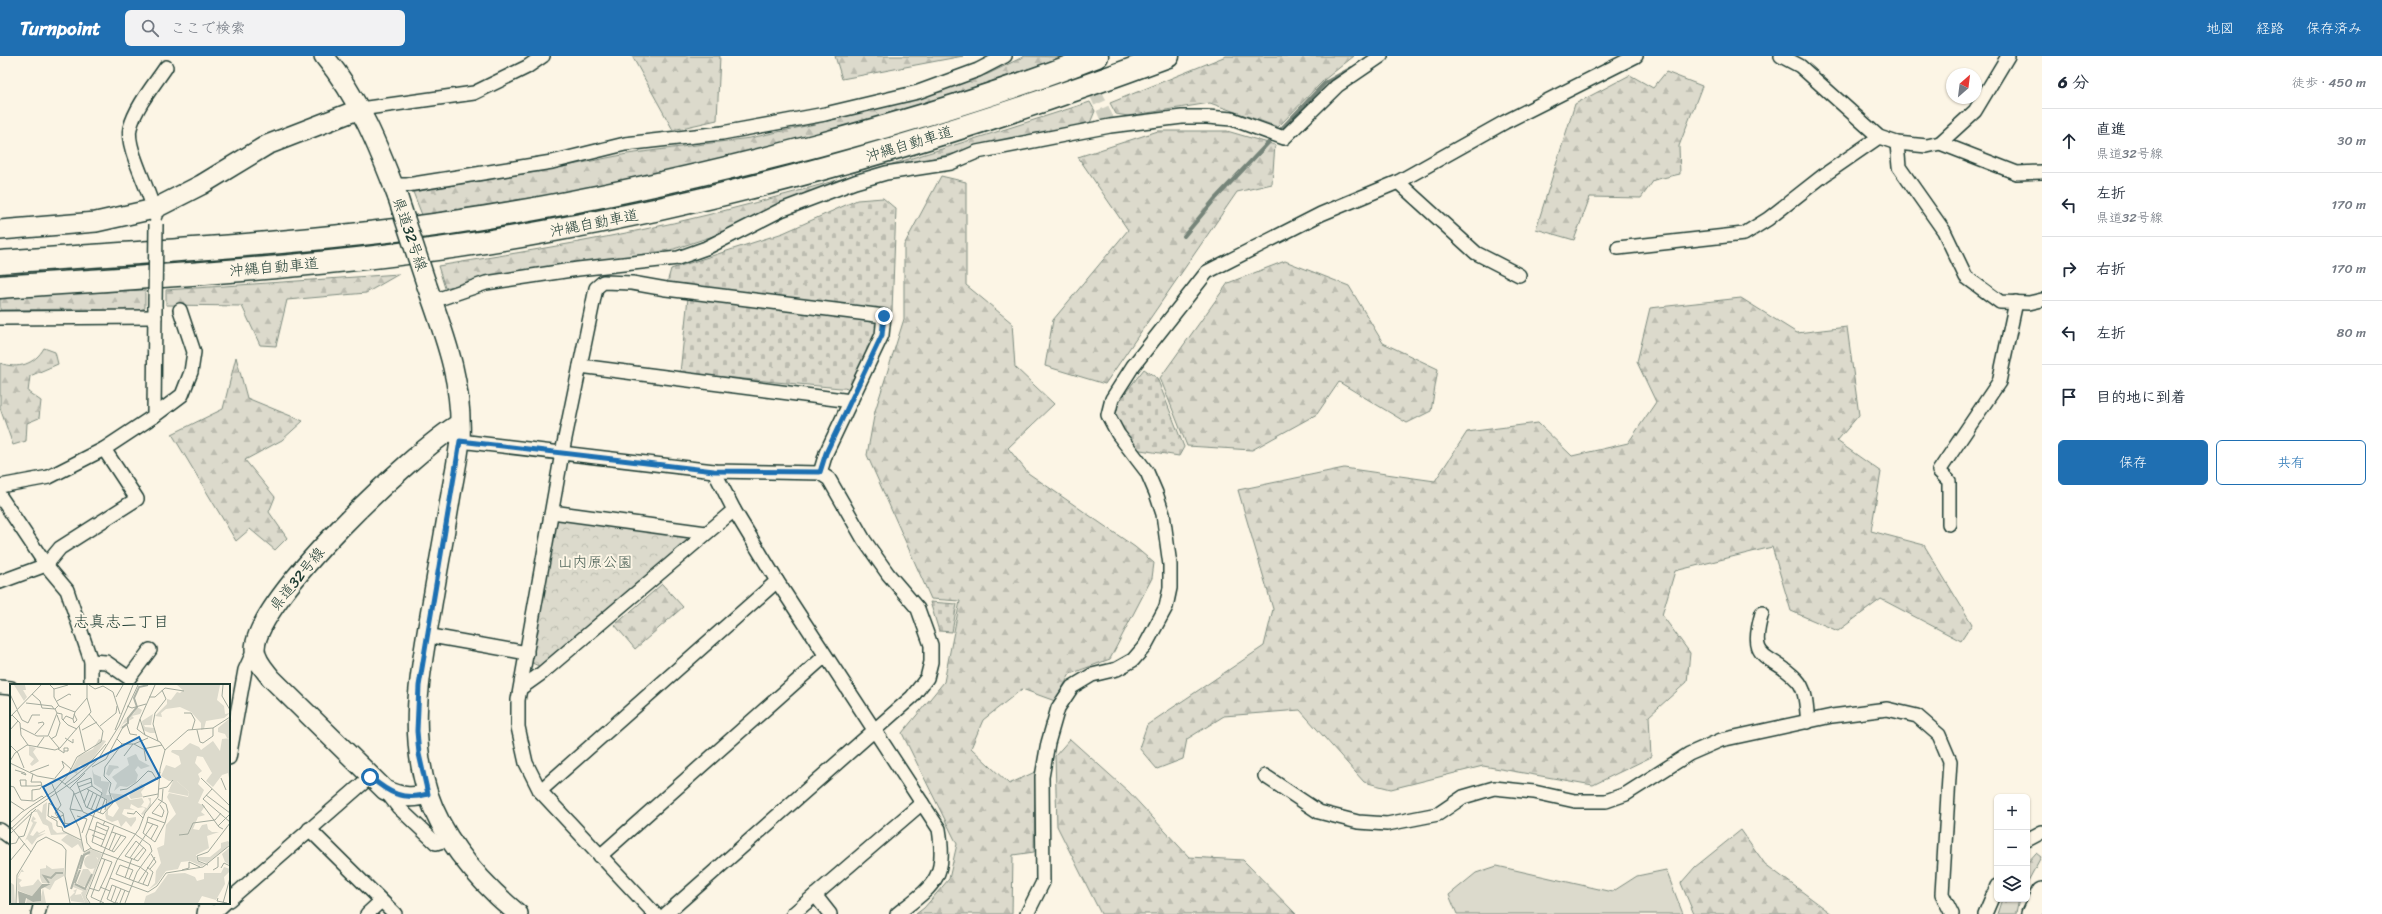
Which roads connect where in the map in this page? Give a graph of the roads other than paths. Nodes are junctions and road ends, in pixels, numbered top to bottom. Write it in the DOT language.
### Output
graph roads {
  1 [pos="324,56"];
  2 [pos="543,56"];
  3 [pos="1006,56"];
  4 [pos="1096,56"];
  5 [pos="1168,56"];
  6 [pos="1381,56"];
  7 [pos="1636,56"];
  8 [pos="1781,56"];
  9 [pos="2008,56"];
  10 [pos="166,67"];
  11 [pos="360,109"];
  12 [pos="1879,137"];
  13 [pos="1897,143"];
  14 [pos="1940,143"];
  15 [pos="2042,172"];
  16 [pos="1398,182"];
  17 [pos="395,192"];
  18 [pos="155,216"];
  19 [pos="0,230"];
  20 [pos="1618,248"];
  21 [pos="0,262"];
  22 [pos="634,263"];
  23 [pos="1519,274"];
  24 [pos="632,283"];
  25 [pos="0,287"];
  26 [pos="2042,300"];
  27 [pos="433,301"];
  28 [pos="2016,302"];
  29 [pos="180,310"];
  30 [pos="155,312"];
  31 [pos="0,318"];
  32 [pos="580,366"];
  33 [pos="850,401"];
  34 [pos="154,416"];
  35 [pos="460,432"];
  36 [pos="104,449"];
  37 [pos="562,453"];
  38 [pos="714,471"];
  39 [pos="820,472"];
  40 [pos="0,486"];
  41 [pos="0,496"];
  42 [pos="734,510"];
  43 [pos="552,512"];
  44 [pos="1949,524"];
  45 [pos="706,534"];
  46 [pos="46,565"];
  47 [pos="778,581"];
  48 [pos="0,582"];
  49 [pos="1762,613"];
  50 [pos="426,635"];
  51 [pos="255,648"];
  52 [pos="150,650"];
  53 [pos="527,653"];
  54 [pos="825,656"];
  55 [pos="91,661"];
  56 [pos="91,684"];
  57 [pos="0,687"];
  58 [pos="10,688"];
  59 [pos="521,688"];
  60 [pos="1808,722"];
  61 [pos="875,728"];
  62 [pos="230,752"];
  63 [pos="1265,776"];
  64 [pos="370,777"];
  65 [pos="385,790"];
  66 [pos="540,791"];
  67 [pos="428,794"];
  68 [pos="922,803"];
  69 [pos="0,830"];
  70 [pos="309,830"];
  71 [pos="2042,832"];
  72 [pos="10,837"];
  73 [pos="2030,838"];
  74 [pos="450,839"];
  75 [pos="600,856"];
  76 [pos="1994,893"];
  77 [pos="2042,894"];
  78 [pos="816,895"];
  79 [pos="230,899"];
  80 [pos="381,901"];
  81 [pos="41,904"];
  82 [pos="206,904"];
  83 [pos="224,904"];
  84 [pos="38,914"];
  85 [pos="204,914"];
  86 [pos="213,914"];
  87 [pos="367,914"];
  88 [pos="395,914"];
  89 [pos="518,914"];
  90 [pos="655,914"];
  91 [pos="666,914"];
  92 [pos="793,914"];
  93 [pos="830,914"];
  94 [pos="897,914"];
  95 [pos="1027,914"];
  96 [pos="1952,914"];
  97 [pos="1985,914"];
  98 [pos="2032,914"];
  1 -- 11 [label="main road, 県道32号線"];
  2 -- 11 [label="street"];
  3 -- 17 [label="street"];
  4 -- 21 [label="highway, 沖縄自動車道"];
  5 -- 25 [label="highway, 沖縄自動車道"];
  6 -- 22 [label="street"];
  7 -- 16 [label="street"];
  8 -- 12 [label="street"];
  9 -- 14 [label="street"];
  10 -- 18 [label="street"];
  11 -- 17 [label="main road, 県道32号線"];
  11 -- 18 [label="main road"];
  12 -- 13 [label="street"];
  12 -- 20 [label="street"];
  13 -- 14 [label="street"];
  13 -- 28 [label="street"];
  14 -- 15 [label="street"];
  16 -- 23 [label="street"];
  16 -- 95 [label="street"];
  17 -- 27 [label="main road, 県道32号線, bridge"];
  18 -- 19 [label="main road"];
  18 -- 30 [label="street, bridge"];
  22 -- 24 [label="street"];
  22 -- 27 [label="street"];
  24 -- 32 [label="street"];
  24 -- 33 [label="street"];
  26 -- 28 [label="street"];
  27 -- 35 [label="main road, 県道32号線"];
  28 -- 44 [label="street"];
  29 -- 34 [label="street"];
  30 -- 31 [label="street"];
  30 -- 34 [label="street"];
  32 -- 33 [label="street"];
  32 -- 37 [label="street"];
  33 -- 39 [label="street"];
  34 -- 36 [label="street"];
  35 -- 37 [label="street"];
  35 -- 50 [label="main road, 県道32号線"];
  35 -- 51 [label="main road, 県道32号線"];
  36 -- 40 [label="street"];
  36 -- 46 [label="street"];
  37 -- 38 [label="street"];
  37 -- 43 [label="street"];
  38 -- 39 [label="street"];
  38 -- 42 [label="street"];
  39 -- 61 [label="street"];
  41 -- 46 [label="street"];
  42 -- 45 [label="street"];
  42 -- 47 [label="street"];
  43 -- 45 [label="street"];
  43 -- 53 [label="street"];
  45 -- 59 [label="street"];
  46 -- 48 [label="street"];
  46 -- 55 [label="street"];
  47 -- 54 [label="street"];
  47 -- 66 [label="street"];
  49 -- 60 [label="street"];
  50 -- 53 [label="street"];
  50 -- 67 [label="main road, 県道32号線"];
  51 -- 62 [label="street"];
  51 -- 64 [label="main road"];
  52 -- 55 [label="street"];
  53 -- 59 [label="street"];
  54 -- 61 [label="street"];
  54 -- 75 [label="street"];
  55 -- 56 [label="street"];
  57 -- 58 [label="street"];
  59 -- 66 [label="street"];
  60 -- 63 [label="street"];
  60 -- 96 [label="street"];
  61 -- 68 [label="street"];
  61 -- 91 [label="street"];
  64 -- 65 [label="main road"];
  64 -- 70 [label="street"];
  65 -- 67 [label="main road"];
  65 -- 74 [label="street"];
  66 -- 75 [label="street"];
  67 -- 74 [label="main road, 県道32号線"];
  68 -- 78 [label="street"];
  68 -- 94 [label="street"];
  69 -- 72 [label="street"];
  70 -- 79 [label="street"];
  70 -- 80 [label="street"];
  71 -- 73 [label="street"];
  74 -- 89 [label="main road, 県道32号線"];
  75 -- 90 [label="street"];
  76 -- 97 [label="street"];
  77 -- 98 [label="main road"];
  78 -- 92 [label="street"];
  78 -- 93 [label="street"];
  80 -- 87 [label="street"];
  80 -- 88 [label="street"];
  81 -- 84 [label="street"];
  82 -- 85 [label="street"];
  83 -- 86 [label="street"];
}
